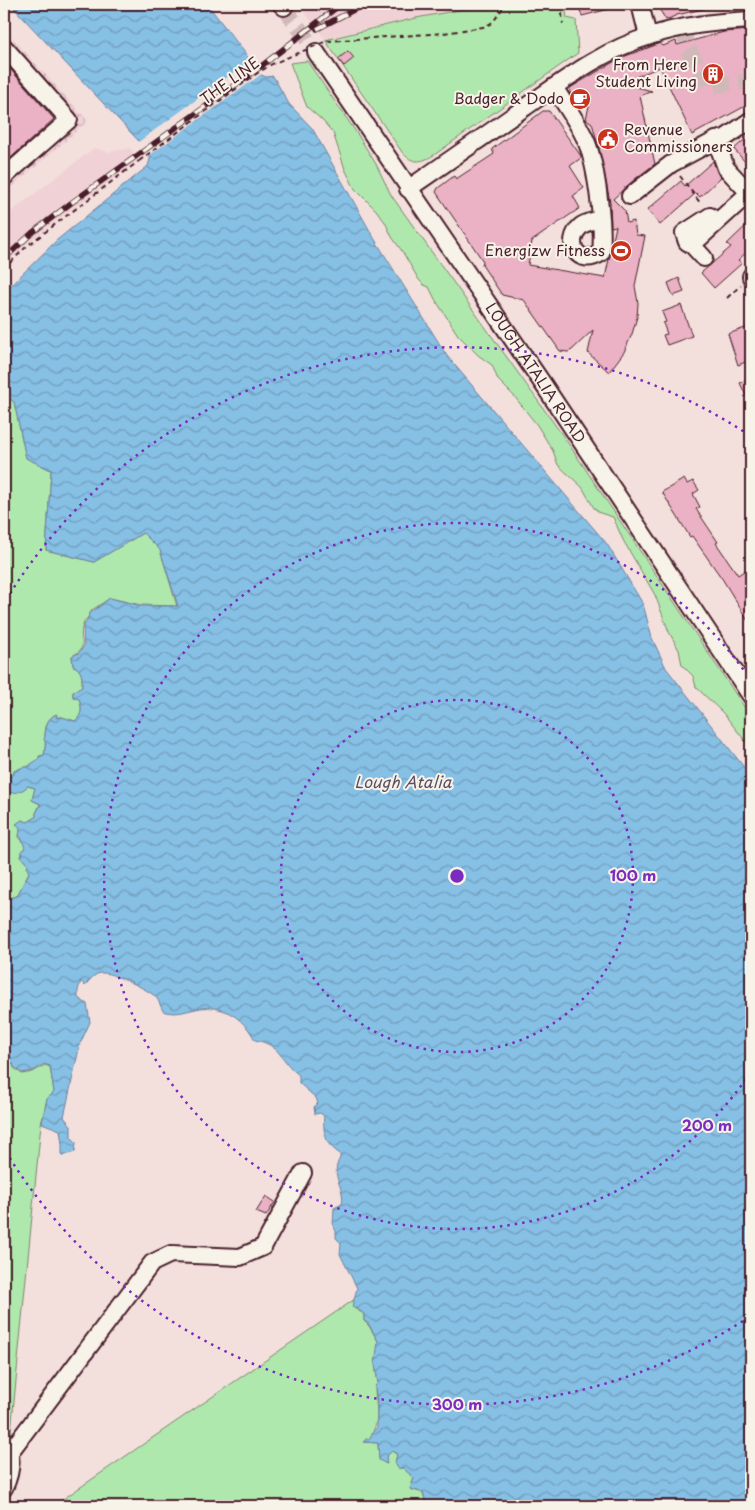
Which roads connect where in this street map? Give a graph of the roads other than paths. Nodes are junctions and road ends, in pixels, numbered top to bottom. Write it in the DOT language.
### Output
graph roads {
  1 [pos="638,11"];
  2 [pos="751,20"];
  3 [pos="648,36"];
  4 [pos="4,47"];
  5 [pos="321,47"];
  6 [pos="554,87"];
  7 [pos="751,120"];
  8 [pos="716,140"];
  9 [pos="4,177"];
  10 [pos="408,189"];
  11 [pos="750,194"];
  12 [pos="630,196"];
  13 [pos="600,219"];
  14 [pos="704,258"];
  15 [pos="751,696"];
  16 [pos="303,1173"];
  17 [pos="7,1446"];
  18 [pos="4,1488"];
  1 -- 3 [label="street"];
  2 -- 3 [label="street"];
  3 -- 6 [label="street"];
  4 -- 9 [label="street"];
  5 -- 10 [label="street, LOUGH ATALIA ROAD"];
  6 -- 10 [label="street"];
  6 -- 13 [label="street"];
  7 -- 8 [label="street"];
  8 -- 11 [label="street"];
  8 -- 12 [label="street"];
  10 -- 15 [label="street, LOUGH ATALIA ROAD"];
  11 -- 14 [label="street"];
  16 -- 17 [label="street"];
  17 -- 18 [label="street"];
}
